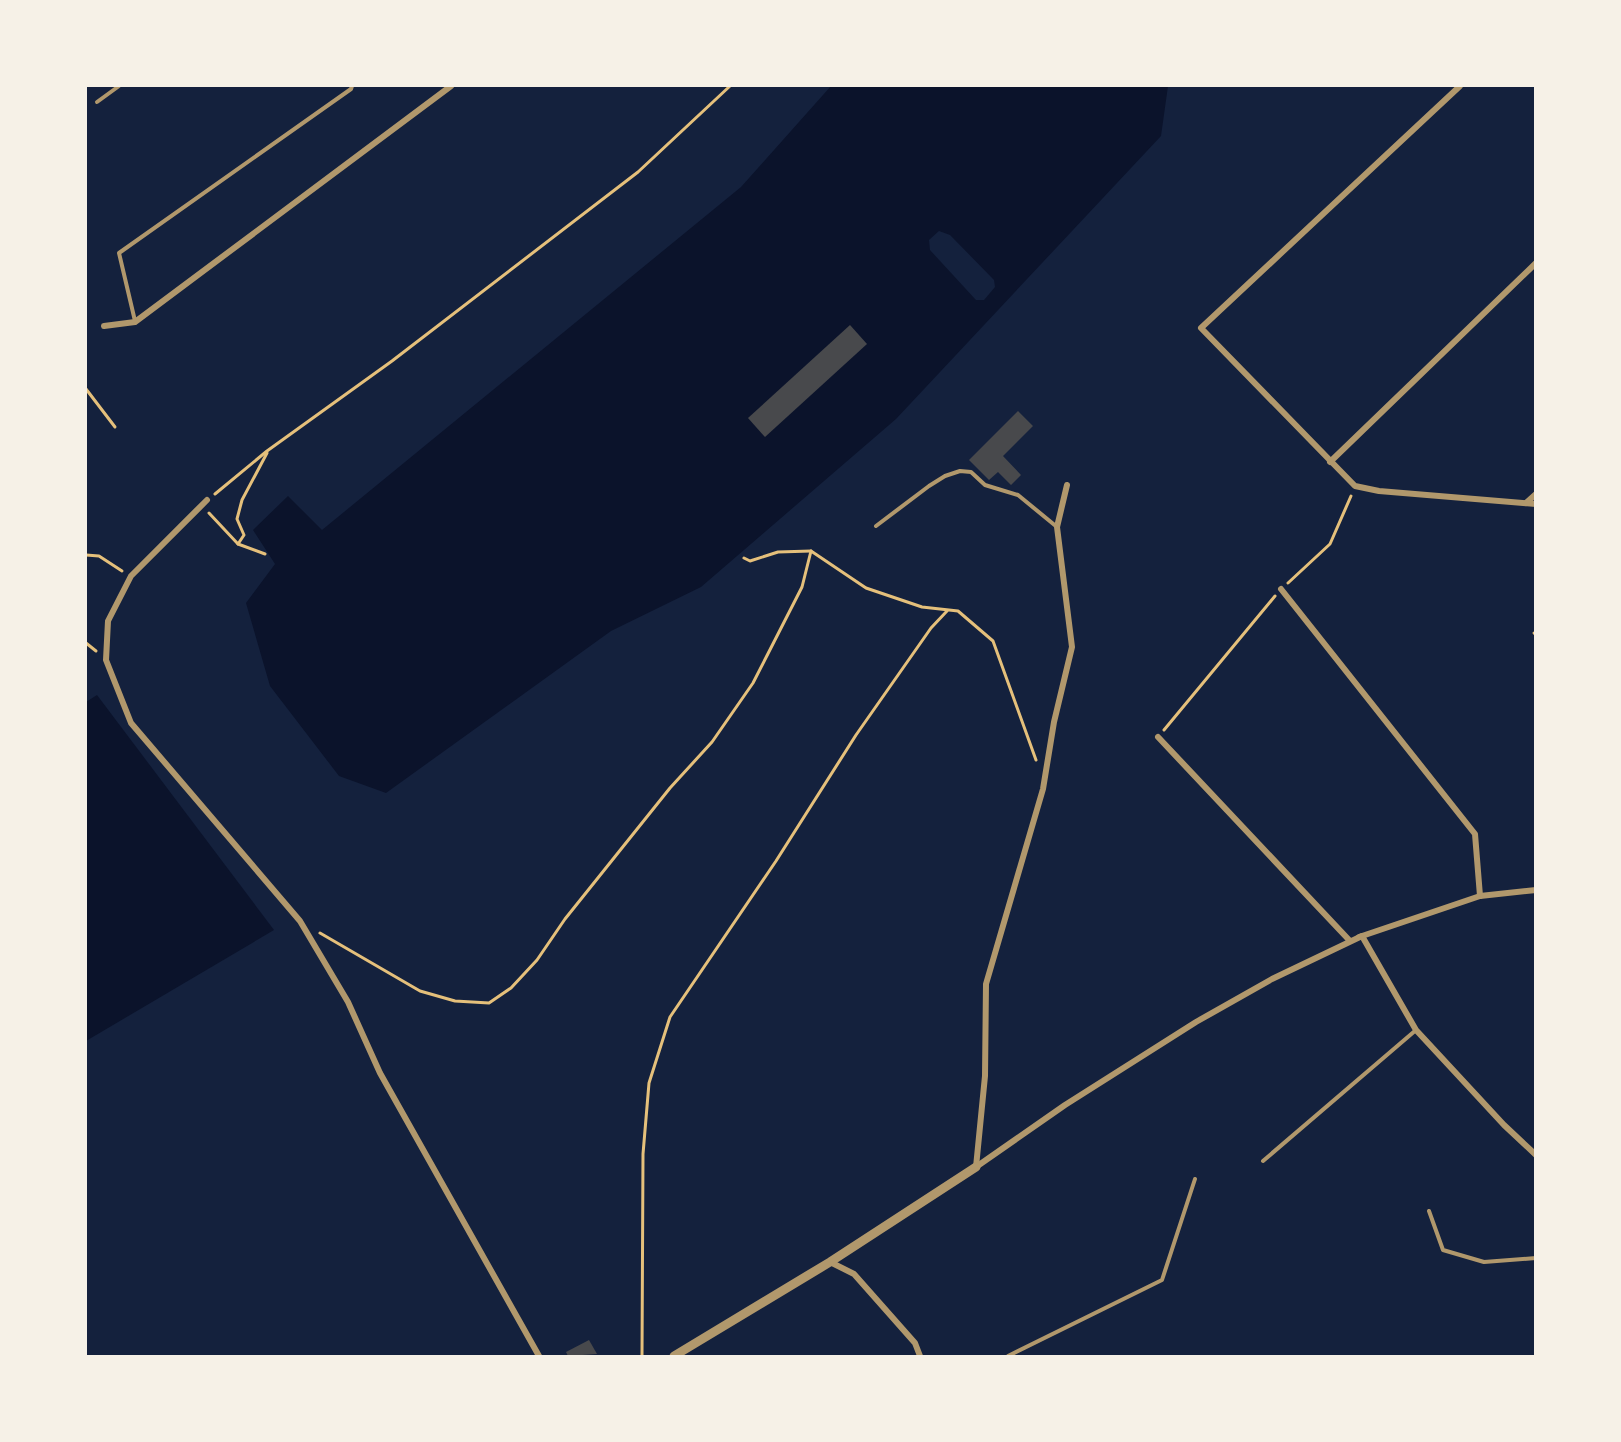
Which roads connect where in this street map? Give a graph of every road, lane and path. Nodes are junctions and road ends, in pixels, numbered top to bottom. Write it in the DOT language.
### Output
graph roads {
  1 [pos="119,86"];
  2 [pos="352,86"];
  3 [pos="451,86"];
  4 [pos="730,86"];
  5 [pos="1460,86"];
  6 [pos="97,102"];
  7 [pos="1536,263"];
  8 [pos="135,322"];
  9 [pos="104,326"];
  10 [pos="86,389"];
  11 [pos="115,428"];
  12 [pos="267,451"];
  13 [pos="1330,462"];
  14 [pos="1067,485"];
  15 [pos="1355,486"];
  16 [pos="1536,494"];
  17 [pos="204,503"];
  18 [pos="1526,503"];
  19 [pos="1536,504"];
  20 [pos="876,526"];
  21 [pos="1057,527"];
  22 [pos="238,544"];
  23 [pos="811,551"];
  24 [pos="266,554"];
  25 [pos="86,555"];
  26 [pos="744,558"];
  27 [pos="131,576"];
  28 [pos="1281,589"];
  29 [pos="948,610"];
  30 [pos="1158,737"];
  31 [pos="1045,775"];
  32 [pos="1536,890"];
  33 [pos="1480,896"];
  34 [pos="300,921"];
  35 [pos="1362,936"];
  36 [pos="1349,942"];
  37 [pos="1416,1030"];
  38 [pos="1536,1155"];
  39 [pos="1263,1161"];
  40 [pos="976,1167"];
  41 [pos="1195,1179"];
  42 [pos="1429,1211"];
  43 [pos="1536,1258"];
  44 [pos="830,1262"];
  45 [pos="539,1356"];
  46 [pos="642,1356"];
  47 [pos="674,1356"];
  48 [pos="920,1356"];
  49 [pos="1008,1356"];
  1 -- 6 [label="lane"];
  2 -- 8 [label="lane"];
  3 -- 8 [label="street"];
  4 -- 12 [label="path"];
  5 -- 13 [label="street"];
  7 -- 13 [label="street"];
  8 -- 9 [label="street"];
  10 -- 11 [label="path"];
  12 -- 17 [label="path"];
  12 -- 22 [label="path"];
  13 -- 15 [label="street"];
  14 -- 21 [label="street"];
  15 -- 18 [label="street"];
  15 -- 28 [label="path"];
  16 -- 18 [label="street"];
  17 -- 22 [label="path"];
  17 -- 27 [label="street"];
  18 -- 19 [label="street"];
  20 -- 21 [label="lane"];
  21 -- 31 [label="street"];
  22 -- 24 [label="path"];
  23 -- 26 [label="path"];
  23 -- 29 [label="path"];
  23 -- 34 [label="path"];
  25 -- 27 [label="path"];
  27 -- 34 [label="street"];
  28 -- 30 [label="path"];
  28 -- 33 [label="street"];
  29 -- 31 [label="path"];
  29 -- 46 [label="path"];
  30 -- 36 [label="street"];
  31 -- 40 [label="street"];
  32 -- 33 [label="street"];
  33 -- 35 [label="street"];
  34 -- 45 [label="street"];
  35 -- 36 [label="street"];
  35 -- 37 [label="street"];
  36 -- 40 [label="street"];
  37 -- 38 [label="street"];
  37 -- 39 [label="lane"];
  40 -- 44 [label="street"];
  41 -- 49 [label="lane"];
  42 -- 43 [label="lane"];
  44 -- 47 [label="street"];
  44 -- 48 [label="street"];
}
